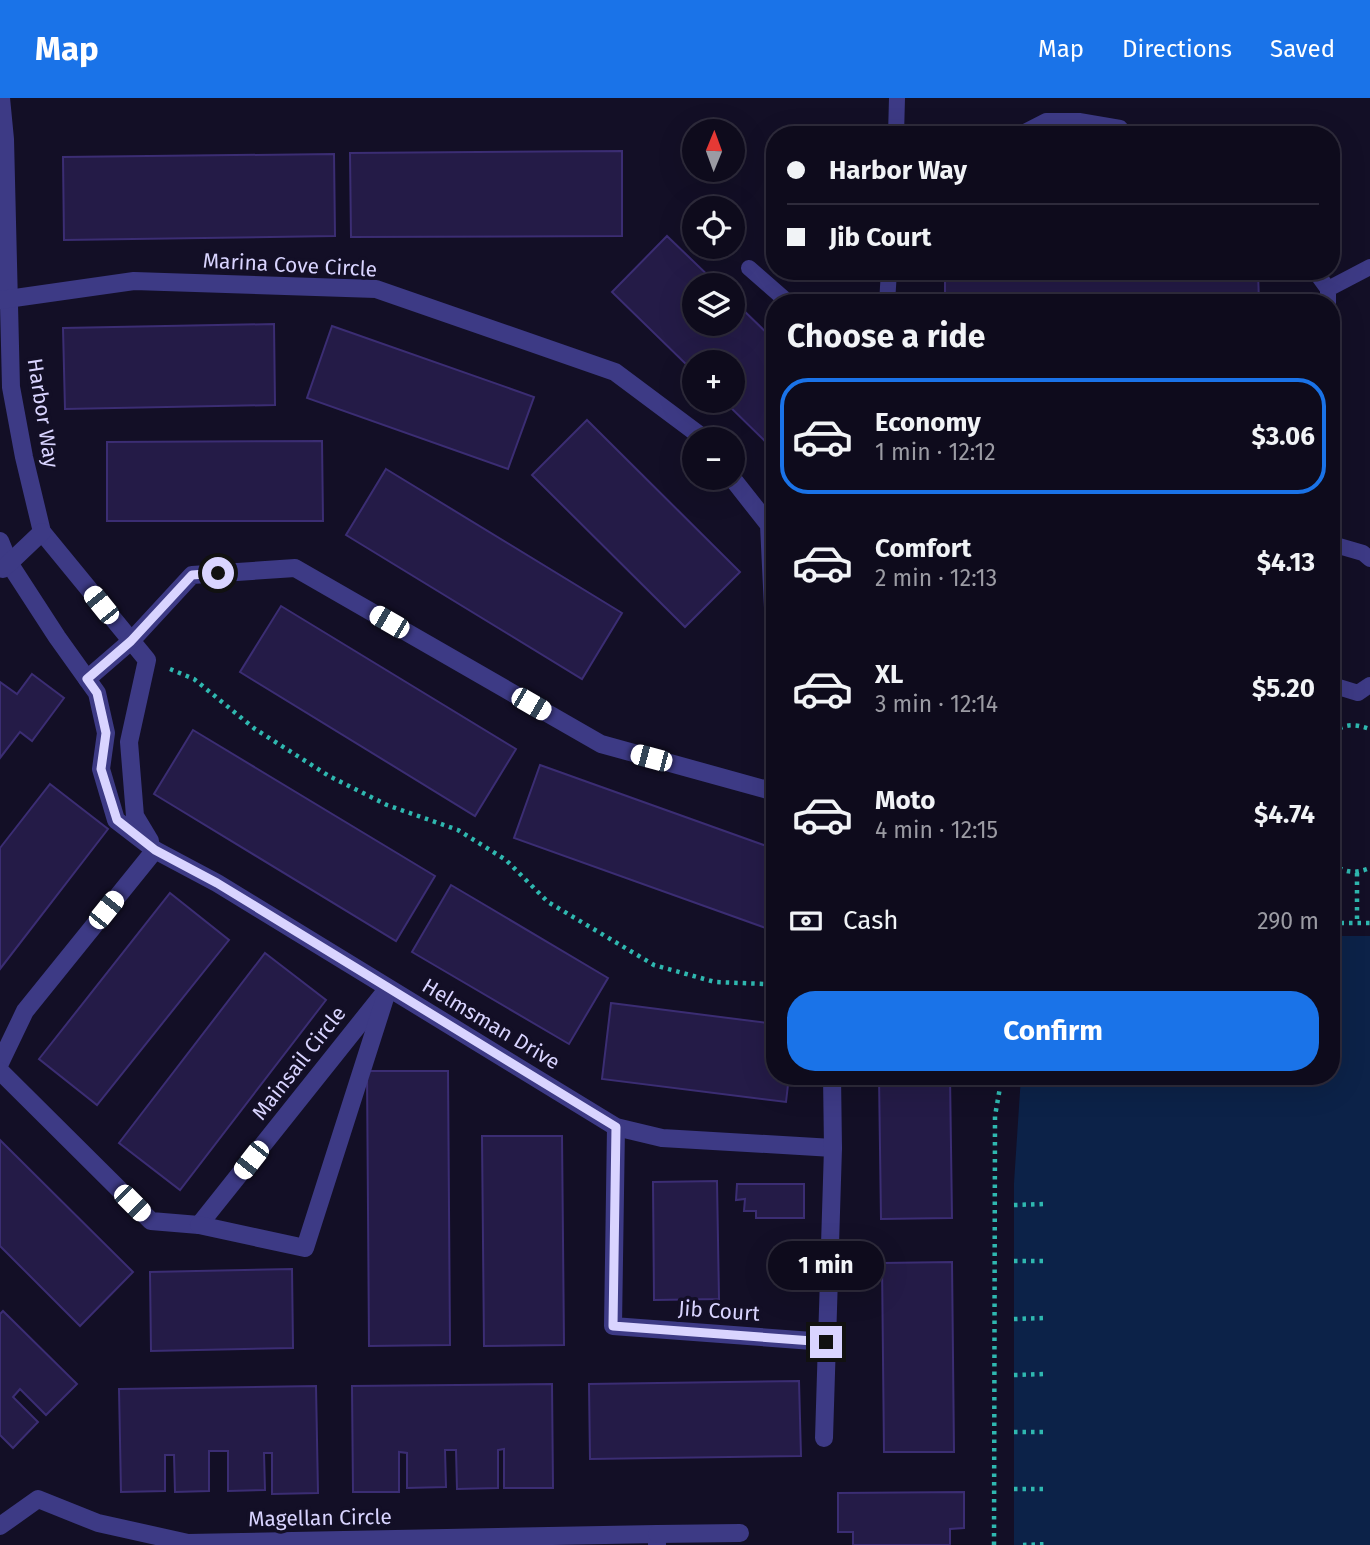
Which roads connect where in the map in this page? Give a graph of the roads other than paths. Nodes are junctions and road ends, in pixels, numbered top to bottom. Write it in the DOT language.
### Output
graph roads {
  1 [pos="1,98"];
  2 [pos="897,98"];
  3 [pos="895,126"];
  4 [pos="1036,126"];
  5 [pos="1110,126"];
  6 [pos="1370,267"];
  7 [pos="749,268"];
  8 [pos="779,294"];
  9 [pos="1331,294"];
  10 [pos="4,300"];
  11 [pos="689,427"];
  12 [pos="741,490"];
  13 [pos="766,521"];
  14 [pos="42,532"];
  15 [pos="0,541"];
  16 [pos="1340,546"];
  17 [pos="1370,559"];
  18 [pos="4,567"];
  19 [pos="131,641"];
  20 [pos="1370,685"];
  21 [pos="92,686"];
  22 [pos="1340,687"];
  23 [pos="766,790"];
  24 [pos="155,850"];
  25 [pos="388,988"];
  26 [pos="0,1063"];
  27 [pos="0,1071"];
  28 [pos="832,1085"];
  29 [pos="616,1127"];
  30 [pos="833,1148"];
  31 [pos="199,1225"];
  32 [pos="826,1342"];
  33 [pos="824,1438"];
  34 [pos="0,1526"];
  35 [pos="740,1533"];
  36 [pos="657,1540"];
  1 -- 10 [label="street, Harbor Way"];
  2 -- 3 [label="lane"];
  4 -- 5 [label="lane"];
  6 -- 9 [label="lane"];
  7 -- 8 [label="lane"];
  10 -- 11 [label="street, Marina Cove Circle"];
  10 -- 14 [label="street, Harbor Way"];
  12 -- 13 [label="street"];
  14 -- 18 [label="street"];
  14 -- 19 [label="street, Harbor Way"];
  15 -- 18 [label="street"];
  16 -- 17 [label="lane"];
  18 -- 21 [label="street"];
  19 -- 21 [label="street"];
  19 -- 23 [label="street"];
  19 -- 24 [label="street"];
  20 -- 22 [label="lane"];
  21 -- 24 [label="street, Helmsman Drive"];
  24 -- 25 [label="street, Helmsman Drive"];
  24 -- 26 [label="street"];
  25 -- 29 [label="street, Helmsman Drive"];
  25 -- 31 [label="street, Mainsail Circle"];
  25 -- 31 [label="street"];
  27 -- 31 [label="street"];
  28 -- 30 [label="street"];
  29 -- 30 [label="street, Helmsman Drive"];
  29 -- 32 [label="street, Jib Court"];
  30 -- 32 [label="street"];
  32 -- 33 [label="street"];
  34 -- 36 [label="street, Magellan Circle"];
  35 -- 36 [label="street, Magellan Circle"];
}
